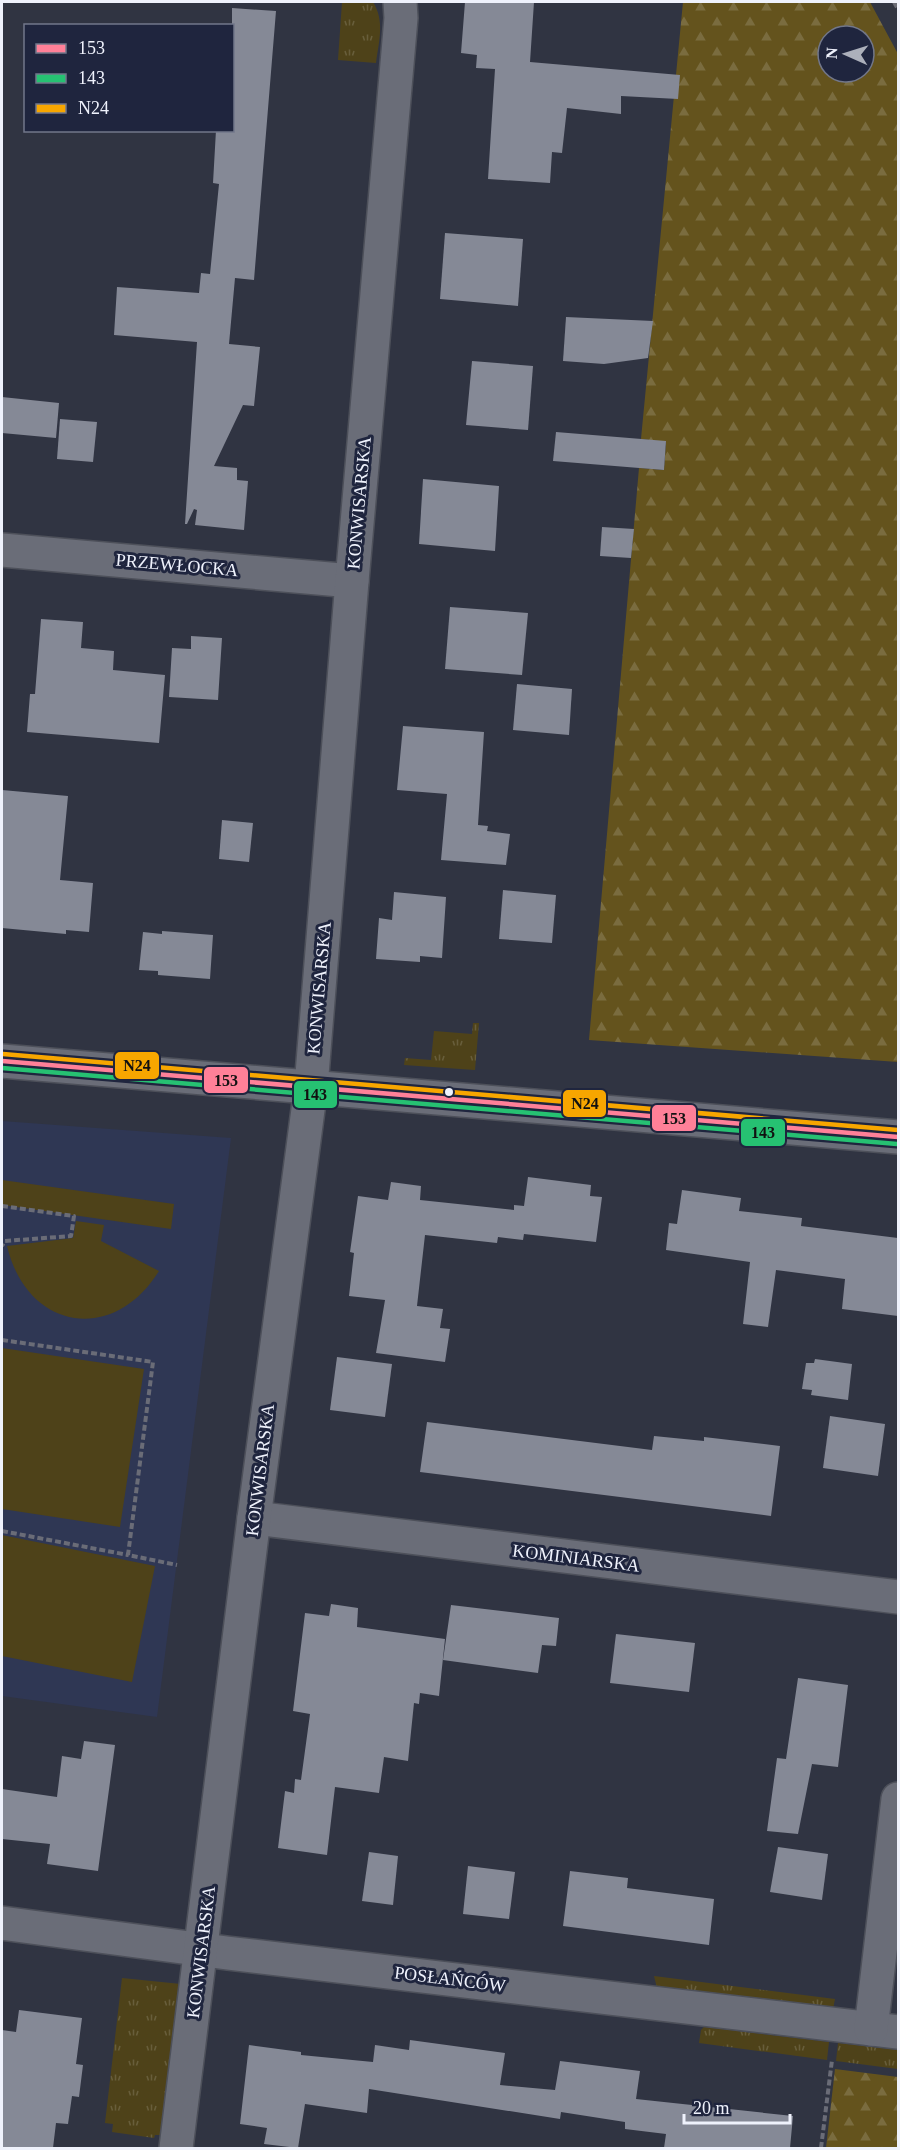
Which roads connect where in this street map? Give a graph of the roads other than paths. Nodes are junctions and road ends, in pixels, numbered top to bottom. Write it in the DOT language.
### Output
graph roads {
  1 [pos="400,2"];
  2 [pos="2,549"];
  3 [pos="352,581"];
  4 [pos="2,1061"];
  5 [pos="312,1087"];
  6 [pos="898,1137"];
  7 [pos="254,1518"];
  8 [pos="898,1597"];
  9 [pos="898,1799"];
  10 [pos="2,1923"];
  11 [pos="202,1950"];
  12 [pos="884,2031"];
  13 [pos="176,2148"];
  1 -- 3 [label="street, KONWISARSKA"];
  2 -- 3 [label="street, PRZEWŁOCKA"];
  3 -- 5 [label="street, KONWISARSKA"];
  4 -- 5 [label="street"];
  5 -- 6 [label="street"];
  5 -- 7 [label="street, KONWISARSKA"];
  7 -- 8 [label="street, KOMINIARSKA"];
  7 -- 11 [label="street, KONWISARSKA"];
  9 -- 12 [label="street"];
  10 -- 11 [label="street, POSŁAŃCÓW"];
  11 -- 12 [label="street, POSŁAŃCÓW"];
  11 -- 13 [label="street, KONWISARSKA"];
}
